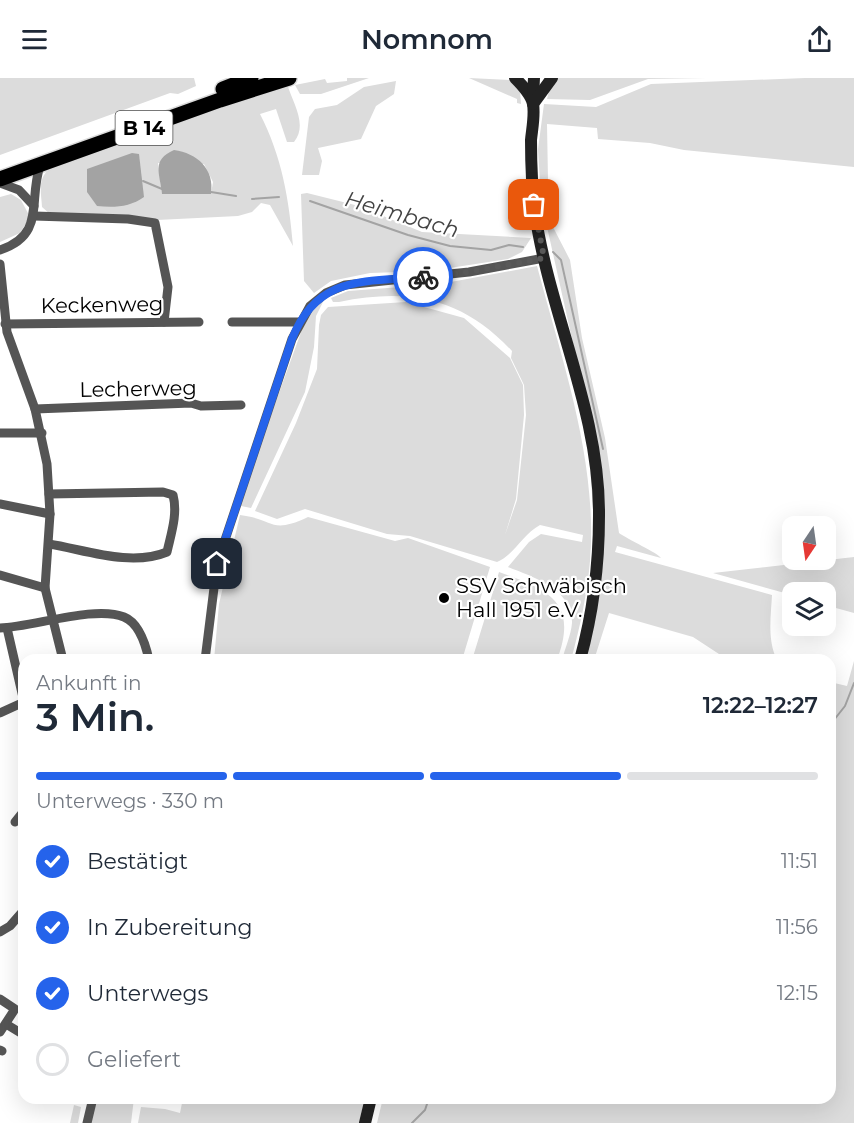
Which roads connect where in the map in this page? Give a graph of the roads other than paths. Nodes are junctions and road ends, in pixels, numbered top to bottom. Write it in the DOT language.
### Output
graph roads {
  1 [pos="251,78"];
  2 [pos="289,78"];
  3 [pos="515,78"];
  4 [pos="534,78"];
  5 [pos="552,78"];
  6 [pos="533,100"];
  7 [pos="40,166"];
  8 [pos="0,170"];
  9 [pos="0,181"];
  10 [pos="35,212"];
  11 [pos="0,250"];
  12 [pos="544,258"];
  13 [pos="0,265"];
  14 [pos="164,322"];
  15 [pos="199,322"];
  16 [pos="232,322"];
  17 [pos="300,322"];
  18 [pos="5,324"];
  19 [pos="10,342"];
  20 [pos="0,343"];
  21 [pos="242,405"];
  22 [pos="34,408"];
  23 [pos="0,434"];
  24 [pos="42,434"];
  25 [pos="49,494"];
  26 [pos="0,504"];
  27 [pos="50,513"];
  28 [pos="49,544"];
  29 [pos="0,575"];
  30 [pos="45,588"];
  31 [pos="54,621"];
  32 [pos="4,628"];
  33 [pos="62,654"];
  34 [pos="147,654"];
  35 [pos="206,654"];
  36 [pos="581,654"];
  37 [pos="18,680"];
  38 [pos="18,705"];
  39 [pos="0,713"];
  40 [pos="18,819"];
  41 [pos="15,822"];
  42 [pos="18,917"];
  43 [pos="0,932"];
  44 [pos="0,999"];
  45 [pos="15,1009"];
  46 [pos="18,1011"];
  47 [pos="6,1024"];
  48 [pos="18,1030"];
  49 [pos="0,1032"];
  50 [pos="92,1104"];
  51 [pos="369,1104"];
  52 [pos="87,1123"];
  53 [pos="364,1123"];
  1 -- 8 [label="main road, B 14"];
  2 -- 7 [label="main road, B 14"];
  3 -- 6 [label="main road"];
  4 -- 6 [label="main road"];
  5 -- 6 [label="main road"];
  6 -- 12 [label="main road"];
  7 -- 9 [label="main road, B 14"];
  7 -- 10 [label="street"];
  9 -- 10 [label="street"];
  10 -- 11 [label="street"];
  10 -- 14 [label="street"];
  12 -- 17 [label="street"];
  12 -- 36 [label="main road"];
  13 -- 18 [label="street"];
  14 -- 15 [label="street, Keckenweg"];
  14 -- 18 [label="street, Keckenweg"];
  16 -- 17 [label="street"];
  17 -- 35 [label="street"];
  18 -- 19 [label="street"];
  19 -- 20 [label="street"];
  19 -- 22 [label="street"];
  21 -- 22 [label="street, Lecherweg"];
  22 -- 24 [label="street"];
  23 -- 24 [label="street"];
  24 -- 25 [label="street"];
  25 -- 27 [label="street"];
  25 -- 28 [label="street"];
  26 -- 27 [label="street"];
  27 -- 28 [label="street"];
  28 -- 30 [label="street"];
  29 -- 30 [label="street"];
  30 -- 31 [label="street"];
  31 -- 32 [label="street"];
  31 -- 33 [label="street"];
  31 -- 34 [label="street"];
  32 -- 37 [label="street"];
  38 -- 39 [label="street"];
  40 -- 41 [label="street"];
  42 -- 43 [label="street"];
  44 -- 45 [label="street"];
  45 -- 46 [label="street"];
  45 -- 47 [label="street"];
  47 -- 48 [label="street"];
  47 -- 49 [label="street"];
  50 -- 52 [label="street"];
  51 -- 53 [label="main road"];
}
